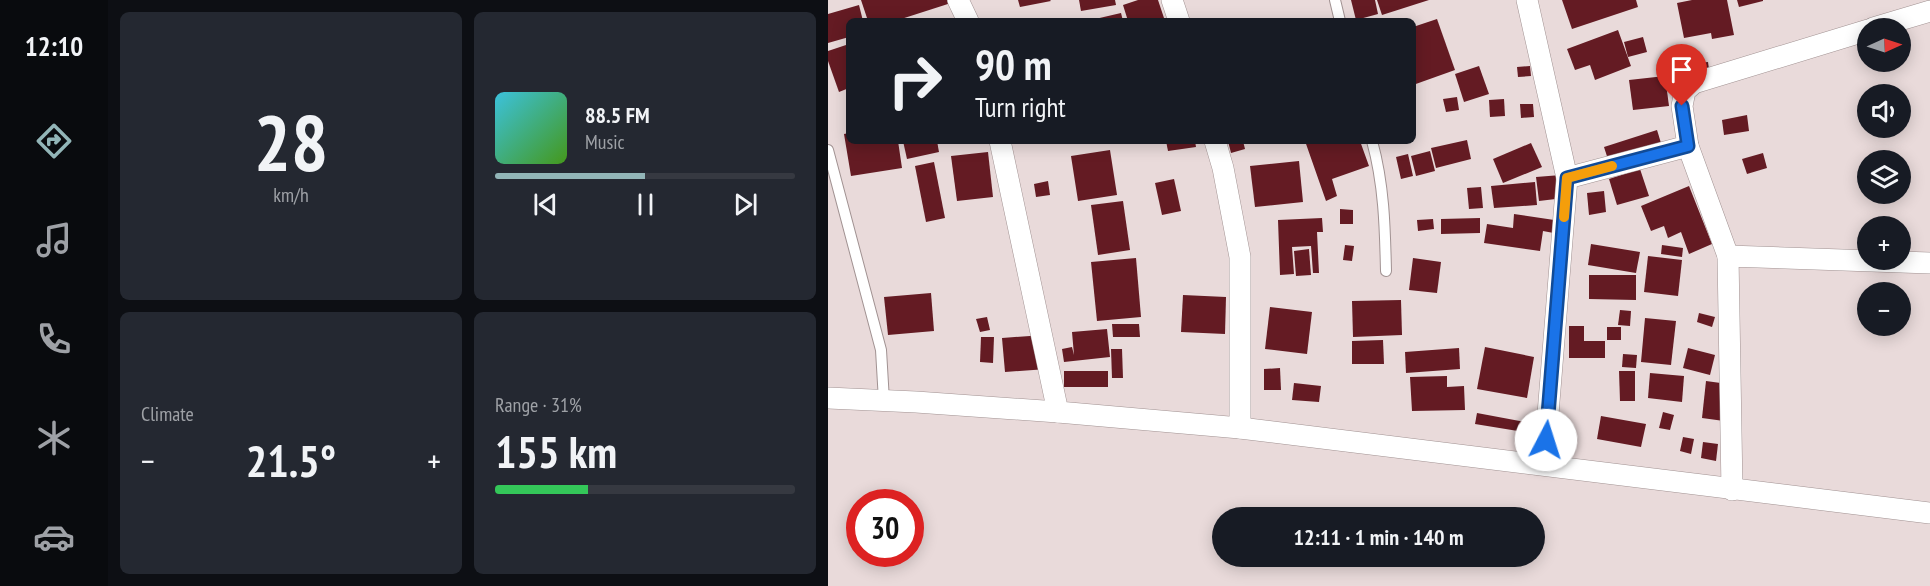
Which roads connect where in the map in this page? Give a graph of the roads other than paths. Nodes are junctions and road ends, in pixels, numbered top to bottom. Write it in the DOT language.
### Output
graph roads {
  1 [pos="958,0"];
  2 [pos="1172,0"];
  3 [pos="1335,0"];
  4 [pos="1527,0"];
  5 [pos="1930,11"];
  6 [pos="967,18"];
  7 [pos="1178,18"];
  8 [pos="1339,18"];
  9 [pos="1906,18"];
  10 [pos="1857,33"];
  11 [pos="1001,144"];
  12 [pos="1216,144"];
  13 [pos="1373,144"];
  14 [pos="1688,146"];
  15 [pos="828,150"];
  16 [pos="1567,178"];
  17 [pos="1728,256"];
  18 [pos="1930,263"];
  19 [pos="1386,271"];
  20 [pos="828,398"];
  21 [pos="884,400"];
  22 [pos="1058,412"];
  23 [pos="1240,428"];
  24 [pos="1545,464"];
  25 [pos="1732,490"];
  26 [pos="1930,513"];
  1 -- 6 [label="street"];
  2 -- 7 [label="street"];
  3 -- 8 [label="lane"];
  4 -- 16 [label="street"];
  5 -- 9 [label="street"];
  10 -- 14 [label="street"];
  11 -- 22 [label="street"];
  12 -- 23 [label="street"];
  13 -- 19 [label="lane"];
  14 -- 16 [label="street"];
  14 -- 17 [label="street"];
  15 -- 21 [label="lane"];
  16 -- 24 [label="street"];
  17 -- 18 [label="street"];
  17 -- 25 [label="street"];
  20 -- 21 [label="street"];
  21 -- 22 [label="street"];
  22 -- 23 [label="street"];
  23 -- 24 [label="street"];
  24 -- 25 [label="street"];
  25 -- 26 [label="street"];
}
